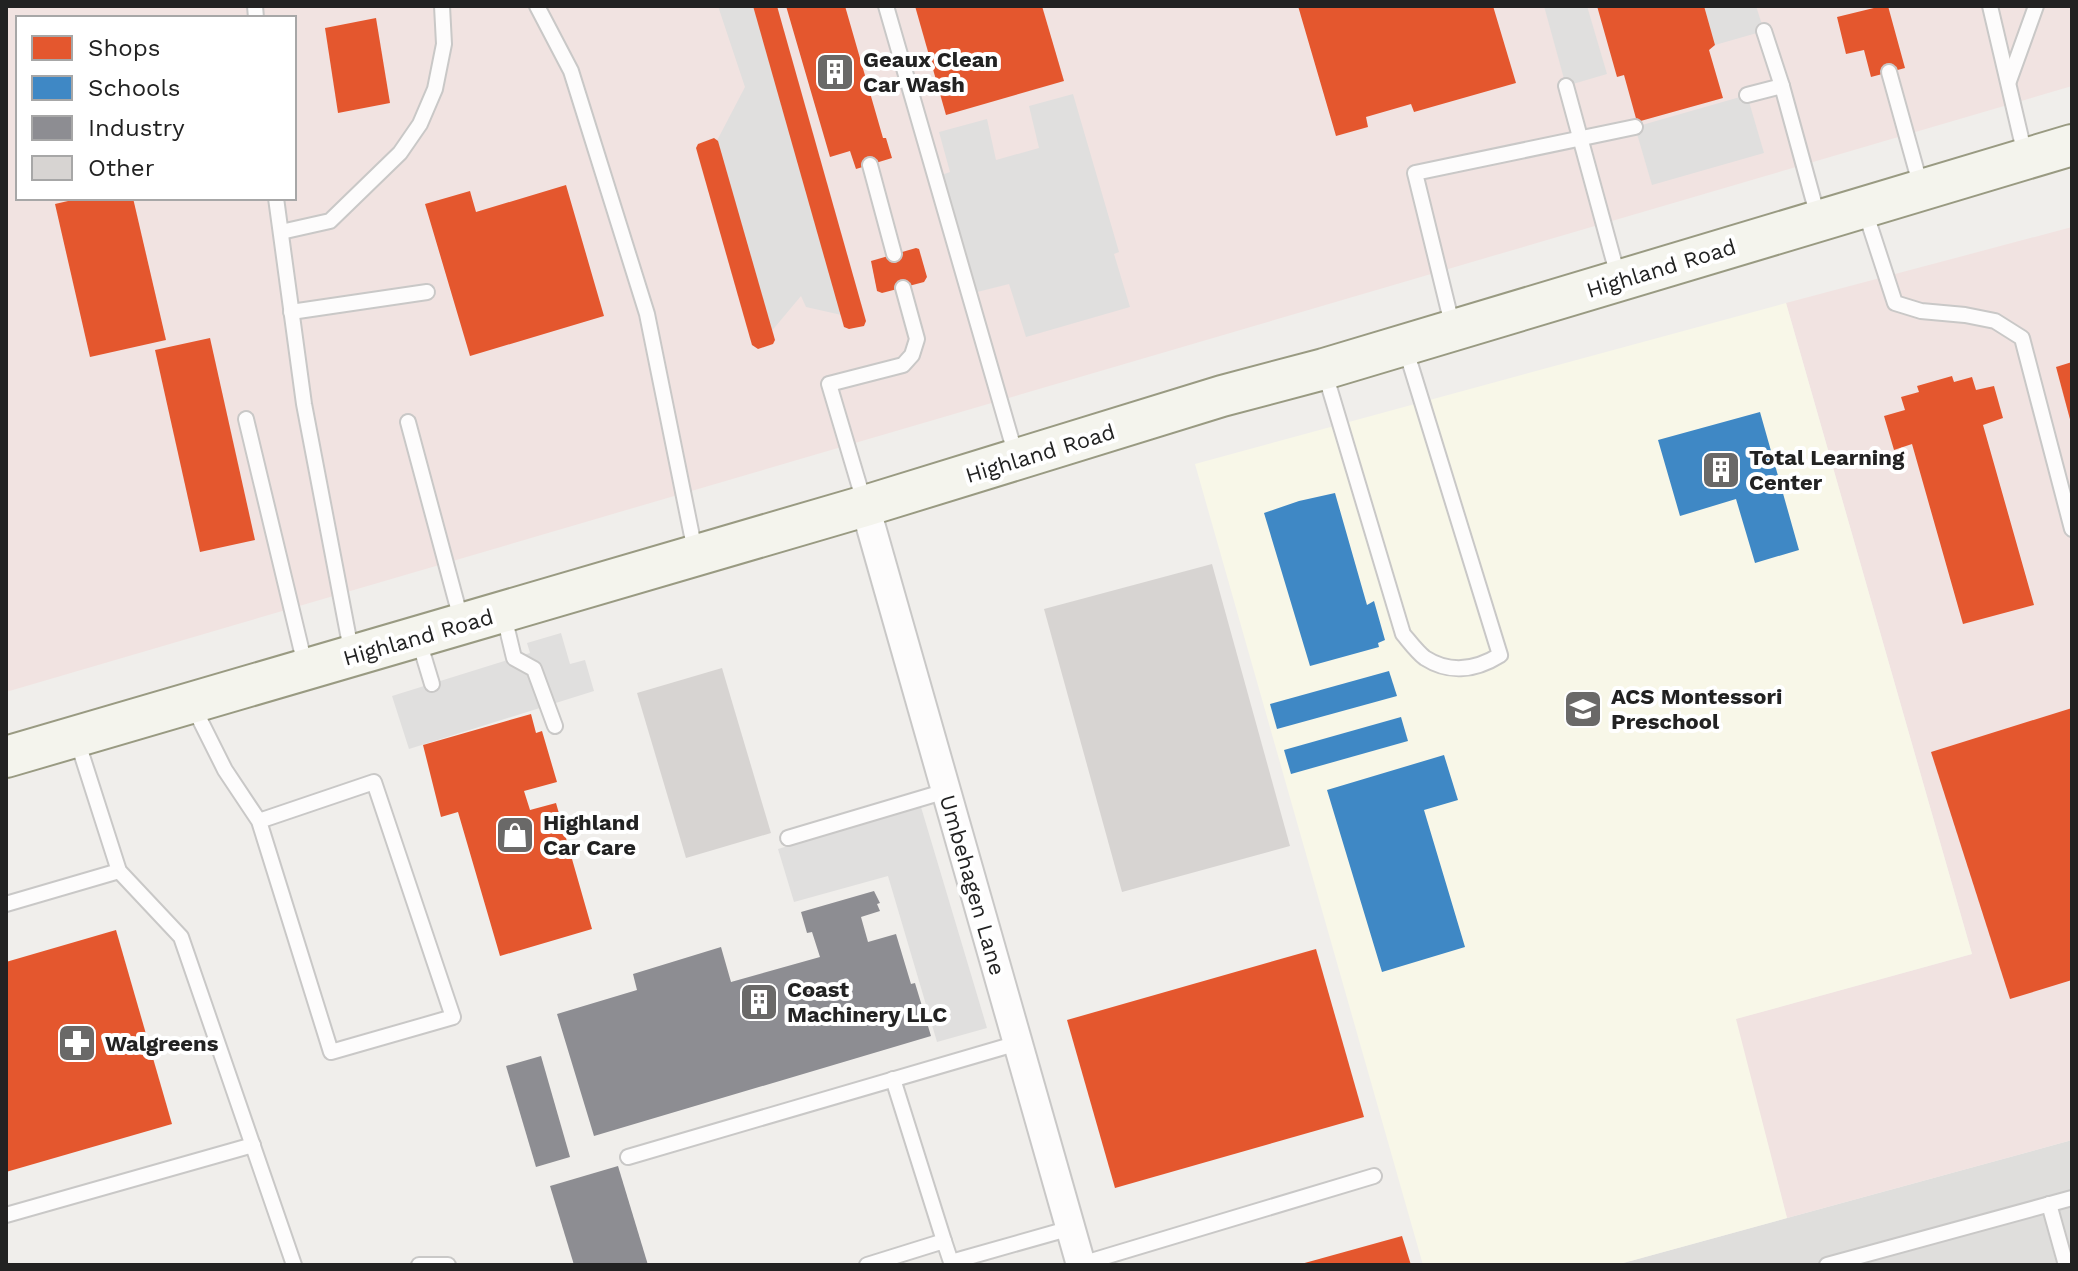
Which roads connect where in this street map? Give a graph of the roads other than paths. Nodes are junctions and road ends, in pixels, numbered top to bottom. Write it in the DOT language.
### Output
graph roads {
  1 [pos="442,6"];
  2 [pos="537,6"];
  3 [pos="886,6"];
  4 [pos="1990,6"];
  5 [pos="2036,6"];
  6 [pos="1764,31"];
  7 [pos="1889,72"];
  8 [pos="2008,83"];
  9 [pos="1566,86"];
  10 [pos="1782,86"];
  11 [pos="1747,95"];
  12 [pos="1635,127"];
  13 [pos="1580,140"];
  14 [pos="2072,145"];
  15 [pos="2026,159"];
  16 [pos="870,165"];
  17 [pos="1922,190"];
  18 [pos="276,200"];
  19 [pos="1864,207"];
  20 [pos="1819,221"];
  21 [pos="281,232"];
  22 [pos="894,254"];
  23 [pos="1619,281"];
  24 [pos="903,288"];
  25 [pos="427,292"];
  26 [pos="291,312"];
  27 [pos="1454,330"];
  28 [pos="1404,345"];
  29 [pos="1324,369"];
  30 [pos="246,419"];
  31 [pos="408,422"];
  32 [pos="1017,460"];
  33 [pos="865,506"];
  34 [pos="2072,529"];
  35 [pos="696,555"];
  36 [pos="503,612"];
  37 [pos="462,624"];
  38 [pos="418,637"];
  39 [pos="352,656"];
  40 [pos="306,669"];
  41 [pos="432,684"];
  42 [pos="191,703"];
  43 [pos="555,726"];
  44 [pos="75,736"];
  45 [pos="6,757"];
  46 [pos="946,791"];
  47 [pos="259,821"];
  48 [pos="788,838"];
  49 [pos="119,871"];
  50 [pos="6,904"];
  51 [pos="1018,1043"];
  52 [pos="893,1079"];
  53 [pos="253,1145"];
  54 [pos="628,1157"];
  55 [pos="1374,1176"];
  56 [pos="2072,1198"];
  57 [pos="2049,1204"];
  58 [pos="6,1215"];
  59 [pos="1071,1228"];
  60 [pos="944,1241"];
  61 [pos="294,1265"];
  62 [pos="419,1265"];
  63 [pos="448,1265"];
  64 [pos="867,1265"];
  65 [pos="1081,1265"];
  66 [pos="1827,1265"];
  67 [pos="2066,1265"];
  1 -- 21 [label="lane"];
  2 -- 35 [label="lane"];
  3 -- 32 [label="lane"];
  4 -- 8 [label="lane"];
  5 -- 8 [label="lane"];
  6 -- 10 [label="lane"];
  7 -- 17 [label="lane"];
  8 -- 15 [label="lane"];
  9 -- 13 [label="lane"];
  10 -- 11 [label="lane"];
  10 -- 20 [label="lane"];
  12 -- 13 [label="lane"];
  13 -- 23 [label="lane"];
  13 -- 27 [label="lane"];
  14 -- 15 [label="main road, Highland Road"];
  15 -- 17 [label="main road, Highland Road"];
  16 -- 22 [label="lane"];
  17 -- 19 [label="main road, Highland Road"];
  18 -- 21 [label="lane"];
  19 -- 20 [label="main road, Highland Road"];
  19 -- 34 [label="lane"];
  20 -- 23 [label="main road, Highland Road"];
  21 -- 26 [label="lane"];
  23 -- 27 [label="main road, Highland Road"];
  24 -- 33 [label="lane"];
  25 -- 26 [label="lane"];
  26 -- 39 [label="lane"];
  27 -- 28 [label="main road, Highland Road"];
  28 -- 29 [label="main road, Highland Road"];
  28 -- 29 [label="lane"];
  29 -- 32 [label="main road, Highland Road"];
  30 -- 40 [label="lane"];
  31 -- 37 [label="lane"];
  32 -- 33 [label="main road, Highland Road"];
  33 -- 35 [label="main road, Highland Road"];
  33 -- 46 [label="street, Umbehagen Lane"];
  35 -- 36 [label="main road, Highland Road"];
  36 -- 37 [label="main road, Highland Road"];
  36 -- 43 [label="lane"];
  37 -- 38 [label="main road, Highland Road"];
  38 -- 39 [label="main road, Highland Road"];
  38 -- 41 [label="lane"];
  39 -- 40 [label="main road, Highland Road"];
  40 -- 42 [label="main road, Highland Road"];
  42 -- 44 [label="main road, Highland Road"];
  42 -- 47 [label="lane"];
  44 -- 45 [label="main road, Highland Road"];
  44 -- 49 [label="lane"];
  46 -- 48 [label="lane"];
  46 -- 51 [label="street, Umbehagen Lane"];
  47 -- 47 [label="lane"];
  49 -- 50 [label="lane"];
  49 -- 53 [label="lane"];
  51 -- 52 [label="lane"];
  51 -- 59 [label="street, Umbehagen Lane"];
  52 -- 54 [label="lane"];
  52 -- 60 [label="lane"];
  53 -- 58 [label="lane"];
  53 -- 61 [label="lane"];
  55 -- 65 [label="lane"];
  56 -- 57 [label="lane"];
  57 -- 66 [label="lane"];
  57 -- 67 [label="lane"];
  59 -- 60 [label="lane"];
  59 -- 65 [label="street, Umbehagen Lane"];
  60 -- 64 [label="lane"];
  62 -- 63 [label="lane"];
}
